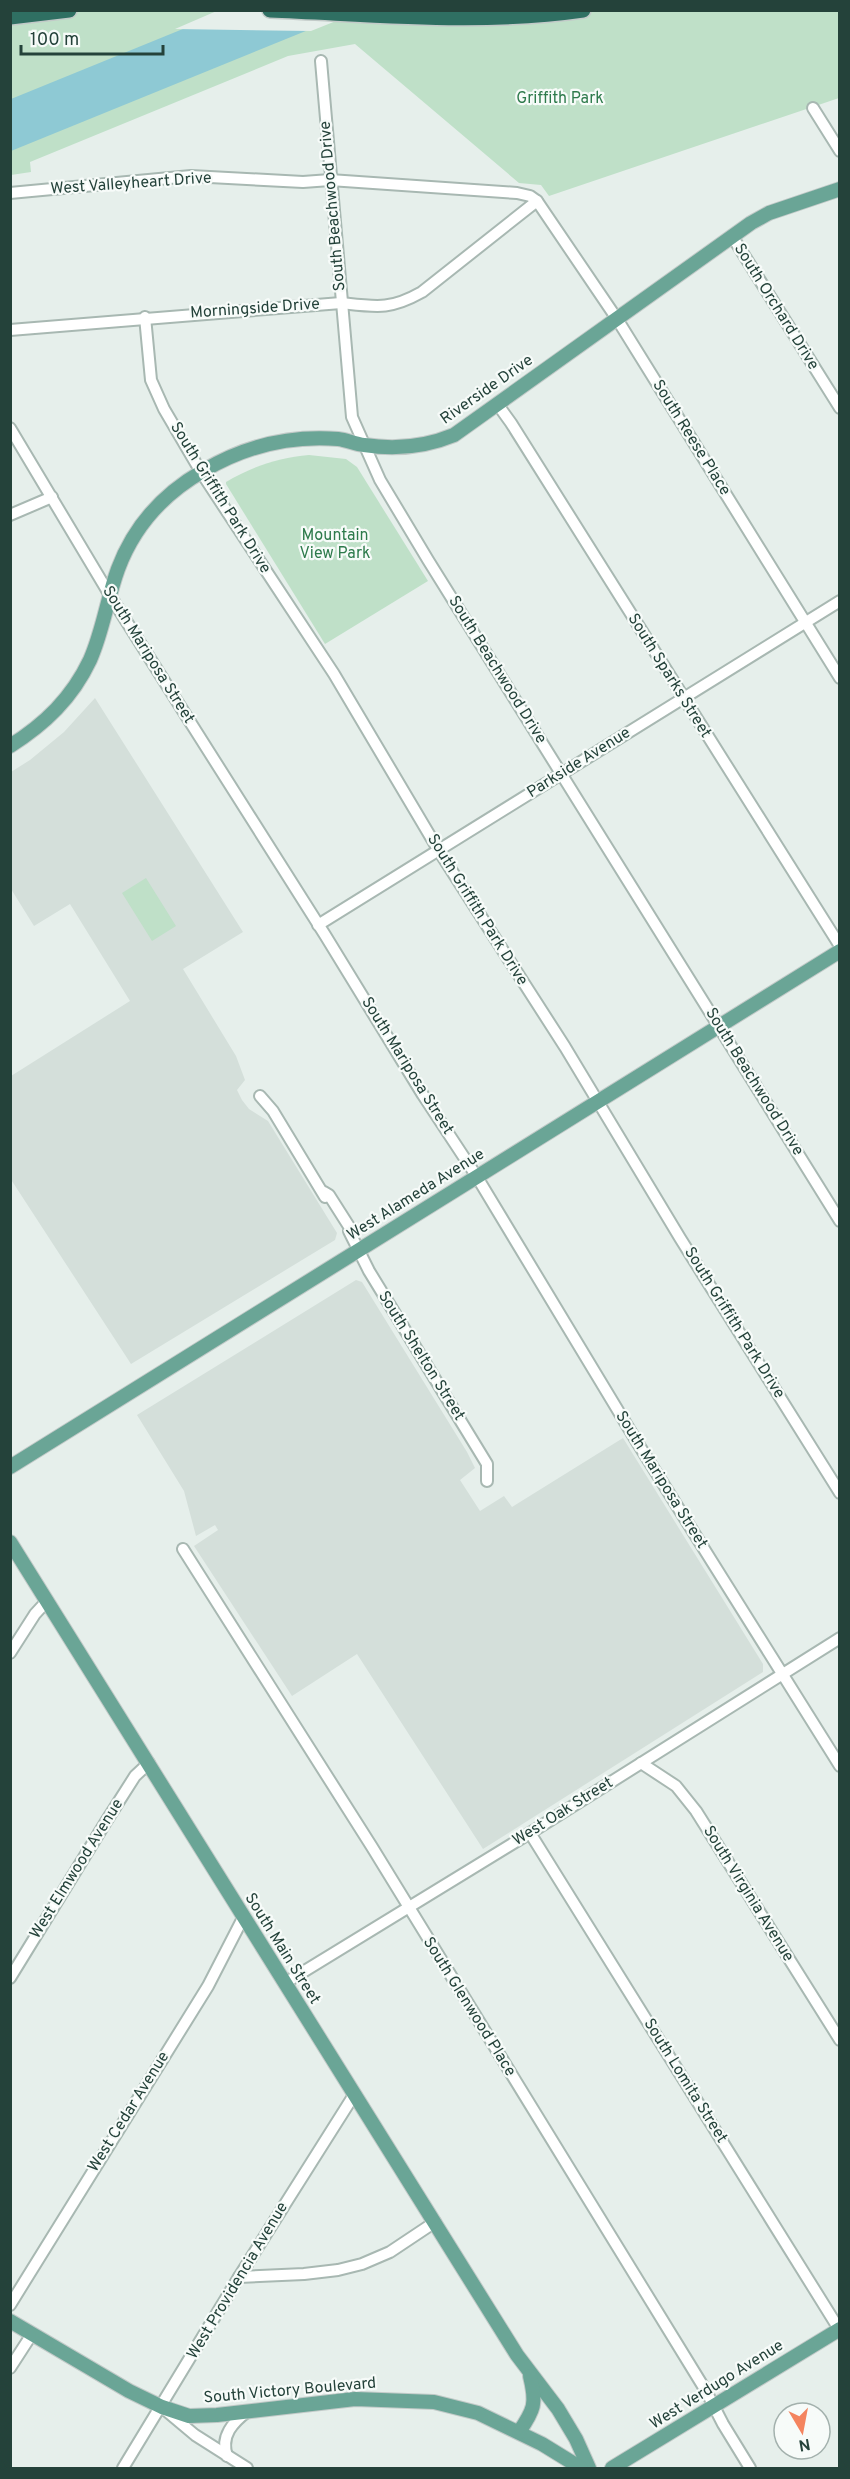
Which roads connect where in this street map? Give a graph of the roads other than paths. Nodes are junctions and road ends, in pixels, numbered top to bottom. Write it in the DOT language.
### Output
graph roads {
  1 [pos="69,10"];
  2 [pos="270,10"];
  3 [pos="583,10"];
  4 [pos="13,17"];
  5 [pos="321,61"];
  6 [pos="813,108"];
  7 [pos="840,151"];
  8 [pos="330,180"];
  9 [pos="840,189"];
  10 [pos="10,193"];
  11 [pos="537,201"];
  12 [pos="732,236"];
  13 [pos="341,303"];
  14 [pos="145,317"];
  15 [pos="617,319"];
  16 [pos="10,330"];
  17 [pos="498,405"];
  18 [pos="840,408"];
  19 [pos="10,428"];
  20 [pos="363,445"];
  21 [pos="201,471"];
  22 [pos="52,496"];
  23 [pos="10,515"];
  24 [pos="111,597"];
  25 [pos="840,601"];
  26 [pos="805,623"];
  27 [pos="840,678"];
  28 [pos="683,698"];
  29 [pos="10,746"];
  30 [pos="562,773"];
  31 [pos="439,851"];
  32 [pos="318,924"];
  33 [pos="840,946"];
  34 [pos="840,951"];
  35 [pos="719,1026"];
  36 [pos="260,1096"];
  37 [pos="598,1102"];
  38 [pos="477,1177"];
  39 [pos="840,1221"];
  40 [pos="358,1251"];
  41 [pos="10,1467"];
  42 [pos="487,1481"];
  43 [pos="840,1493"];
  44 [pos="10,1542"];
  45 [pos="183,1549"];
  46 [pos="47,1601"];
  47 [pos="840,1638"];
  48 [pos="10,1653"];
  49 [pos="782,1674"];
  50 [pos="149,1763"];
  51 [pos="640,1763"];
  52 [pos="840,1766"];
  53 [pos="530,1833"];
  54 [pos="408,1908"];
  55 [pos="243,1918"];
  56 [pos="10,1978"];
  57 [pos="285,1983"];
  58 [pos="840,2040"];
  59 [pos="354,2095"];
  60 [pos="435,2222"];
  61 [pos="239,2277"];
  62 [pos="10,2305"];
  63 [pos="10,2321"];
  64 [pos="839,2329"];
  65 [pos="32,2334"];
  66 [pos="10,2368"];
  67 [pos="529,2371"];
  68 [pos="714,2407"];
  69 [pos="162,2408"];
  70 [pos="249,2411"];
  71 [pos="519,2432"];
  72 [pos="227,2456"];
  73 [pos="123,2469"];
  74 [pos="247,2469"];
  75 [pos="580,2469"];
  76 [pos="589,2469"];
  77 [pos="612,2469"];
  78 [pos="750,2469"];
  1 -- 4 [label="highway"];
  2 -- 3 [label="highway"];
  5 -- 8 [label="street, South Beachwood Drive"];
  6 -- 7 [label="street"];
  8 -- 10 [label="street, West Valleyheart Drive"];
  8 -- 11 [label="street, West Valleyheart Drive"];
  8 -- 13 [label="street, South Beachwood Drive"];
  9 -- 12 [label="main road, Riverside Drive"];
  11 -- 13 [label="street, Morningside Drive"];
  11 -- 15 [label="street, South Reese Place"];
  12 -- 15 [label="main road, Riverside Drive"];
  12 -- 18 [label="street, South Orchard Drive"];
  13 -- 14 [label="street, Morningside Drive"];
  13 -- 20 [label="street, South Beachwood Drive"];
  14 -- 16 [label="street, Morningside Drive"];
  14 -- 21 [label="street, South Griffith Park Drive"];
  15 -- 17 [label="main road, Riverside Drive"];
  15 -- 26 [label="street, South Reese Place"];
  17 -- 20 [label="main road, Riverside Drive"];
  17 -- 28 [label="street, South Sparks Street"];
  19 -- 22 [label="street, South Mariposa Street"];
  20 -- 21 [label="main road, Riverside Drive"];
  20 -- 30 [label="street, South Beachwood Drive"];
  21 -- 24 [label="main road, Riverside Drive"];
  21 -- 31 [label="street, South Griffith Park Drive"];
  22 -- 23 [label="street"];
  22 -- 24 [label="street, South Mariposa Street"];
  24 -- 29 [label="main road, Riverside Drive"];
  24 -- 32 [label="street, South Mariposa Street"];
  25 -- 26 [label="street, Parkside Avenue"];
  26 -- 27 [label="street, South Reese Place"];
  26 -- 28 [label="street, Parkside Avenue"];
  28 -- 30 [label="street, Parkside Avenue"];
  28 -- 33 [label="street, South Sparks Street"];
  30 -- 31 [label="street, Parkside Avenue"];
  30 -- 35 [label="street, South Beachwood Drive"];
  31 -- 32 [label="street, Parkside Avenue"];
  31 -- 37 [label="street, South Griffith Park Drive"];
  32 -- 38 [label="street, South Mariposa Street"];
  34 -- 35 [label="main road, West Alameda Avenue"];
  35 -- 37 [label="main road, West Alameda Avenue"];
  35 -- 39 [label="street, South Beachwood Drive"];
  36 -- 40 [label="street, South Shelton Street"];
  37 -- 38 [label="main road, West Alameda Avenue"];
  37 -- 43 [label="street, South Griffith Park Drive"];
  38 -- 40 [label="main road, West Alameda Avenue"];
  38 -- 49 [label="street, South Mariposa Street"];
  40 -- 41 [label="main road, West Alameda Avenue"];
  40 -- 42 [label="street, South Shelton Street"];
  44 -- 46 [label="main road, South Main Street"];
  45 -- 54 [label="street, South Glenwood Place"];
  46 -- 48 [label="street"];
  46 -- 50 [label="main road, South Main Street"];
  47 -- 49 [label="street, West Oak Street"];
  49 -- 51 [label="street, West Oak Street"];
  49 -- 52 [label="street, South Mariposa Street"];
  50 -- 55 [label="main road, South Main Street"];
  50 -- 56 [label="street, West Elmwood Avenue"];
  51 -- 53 [label="street, West Oak Street"];
  51 -- 58 [label="street, South Virginia Avenue"];
  53 -- 54 [label="street, West Oak Street"];
  53 -- 64 [label="street, South Lomita Street"];
  54 -- 57 [label="street, West Oak Street"];
  54 -- 68 [label="street, South Glenwood Place"];
  55 -- 57 [label="main road, South Main Street"];
  55 -- 62 [label="street, West Cedar Avenue"];
  57 -- 59 [label="main road, South Main Street"];
  59 -- 60 [label="main road, South Main Street"];
  59 -- 61 [label="street, West Providencia Avenue"];
  60 -- 61 [label="street"];
  60 -- 67 [label="main road, South Main Street"];
  61 -- 69 [label="street, West Providencia Avenue"];
  63 -- 65 [label="main road, South Victory Boulevard"];
  64 -- 68 [label="main road, West Verdugo Avenue"];
  65 -- 66 [label="street"];
  65 -- 69 [label="main road, South Victory Boulevard"];
  67 -- 71 [label="main road, South Main Street"];
  67 -- 76 [label="main road, South Main Street"];
  68 -- 77 [label="main road, West Verdugo Avenue"];
  68 -- 78 [label="street, South Glenwood Place"];
  69 -- 70 [label="main road, South Victory Boulevard"];
  69 -- 72 [label="street"];
  69 -- 73 [label="street, West Providencia Avenue"];
  70 -- 71 [label="main road, South Victory Boulevard"];
  70 -- 72 [label="street"];
  71 -- 75 [label="main road, South Victory Boulevard"];
  72 -- 74 [label="street"];
}
